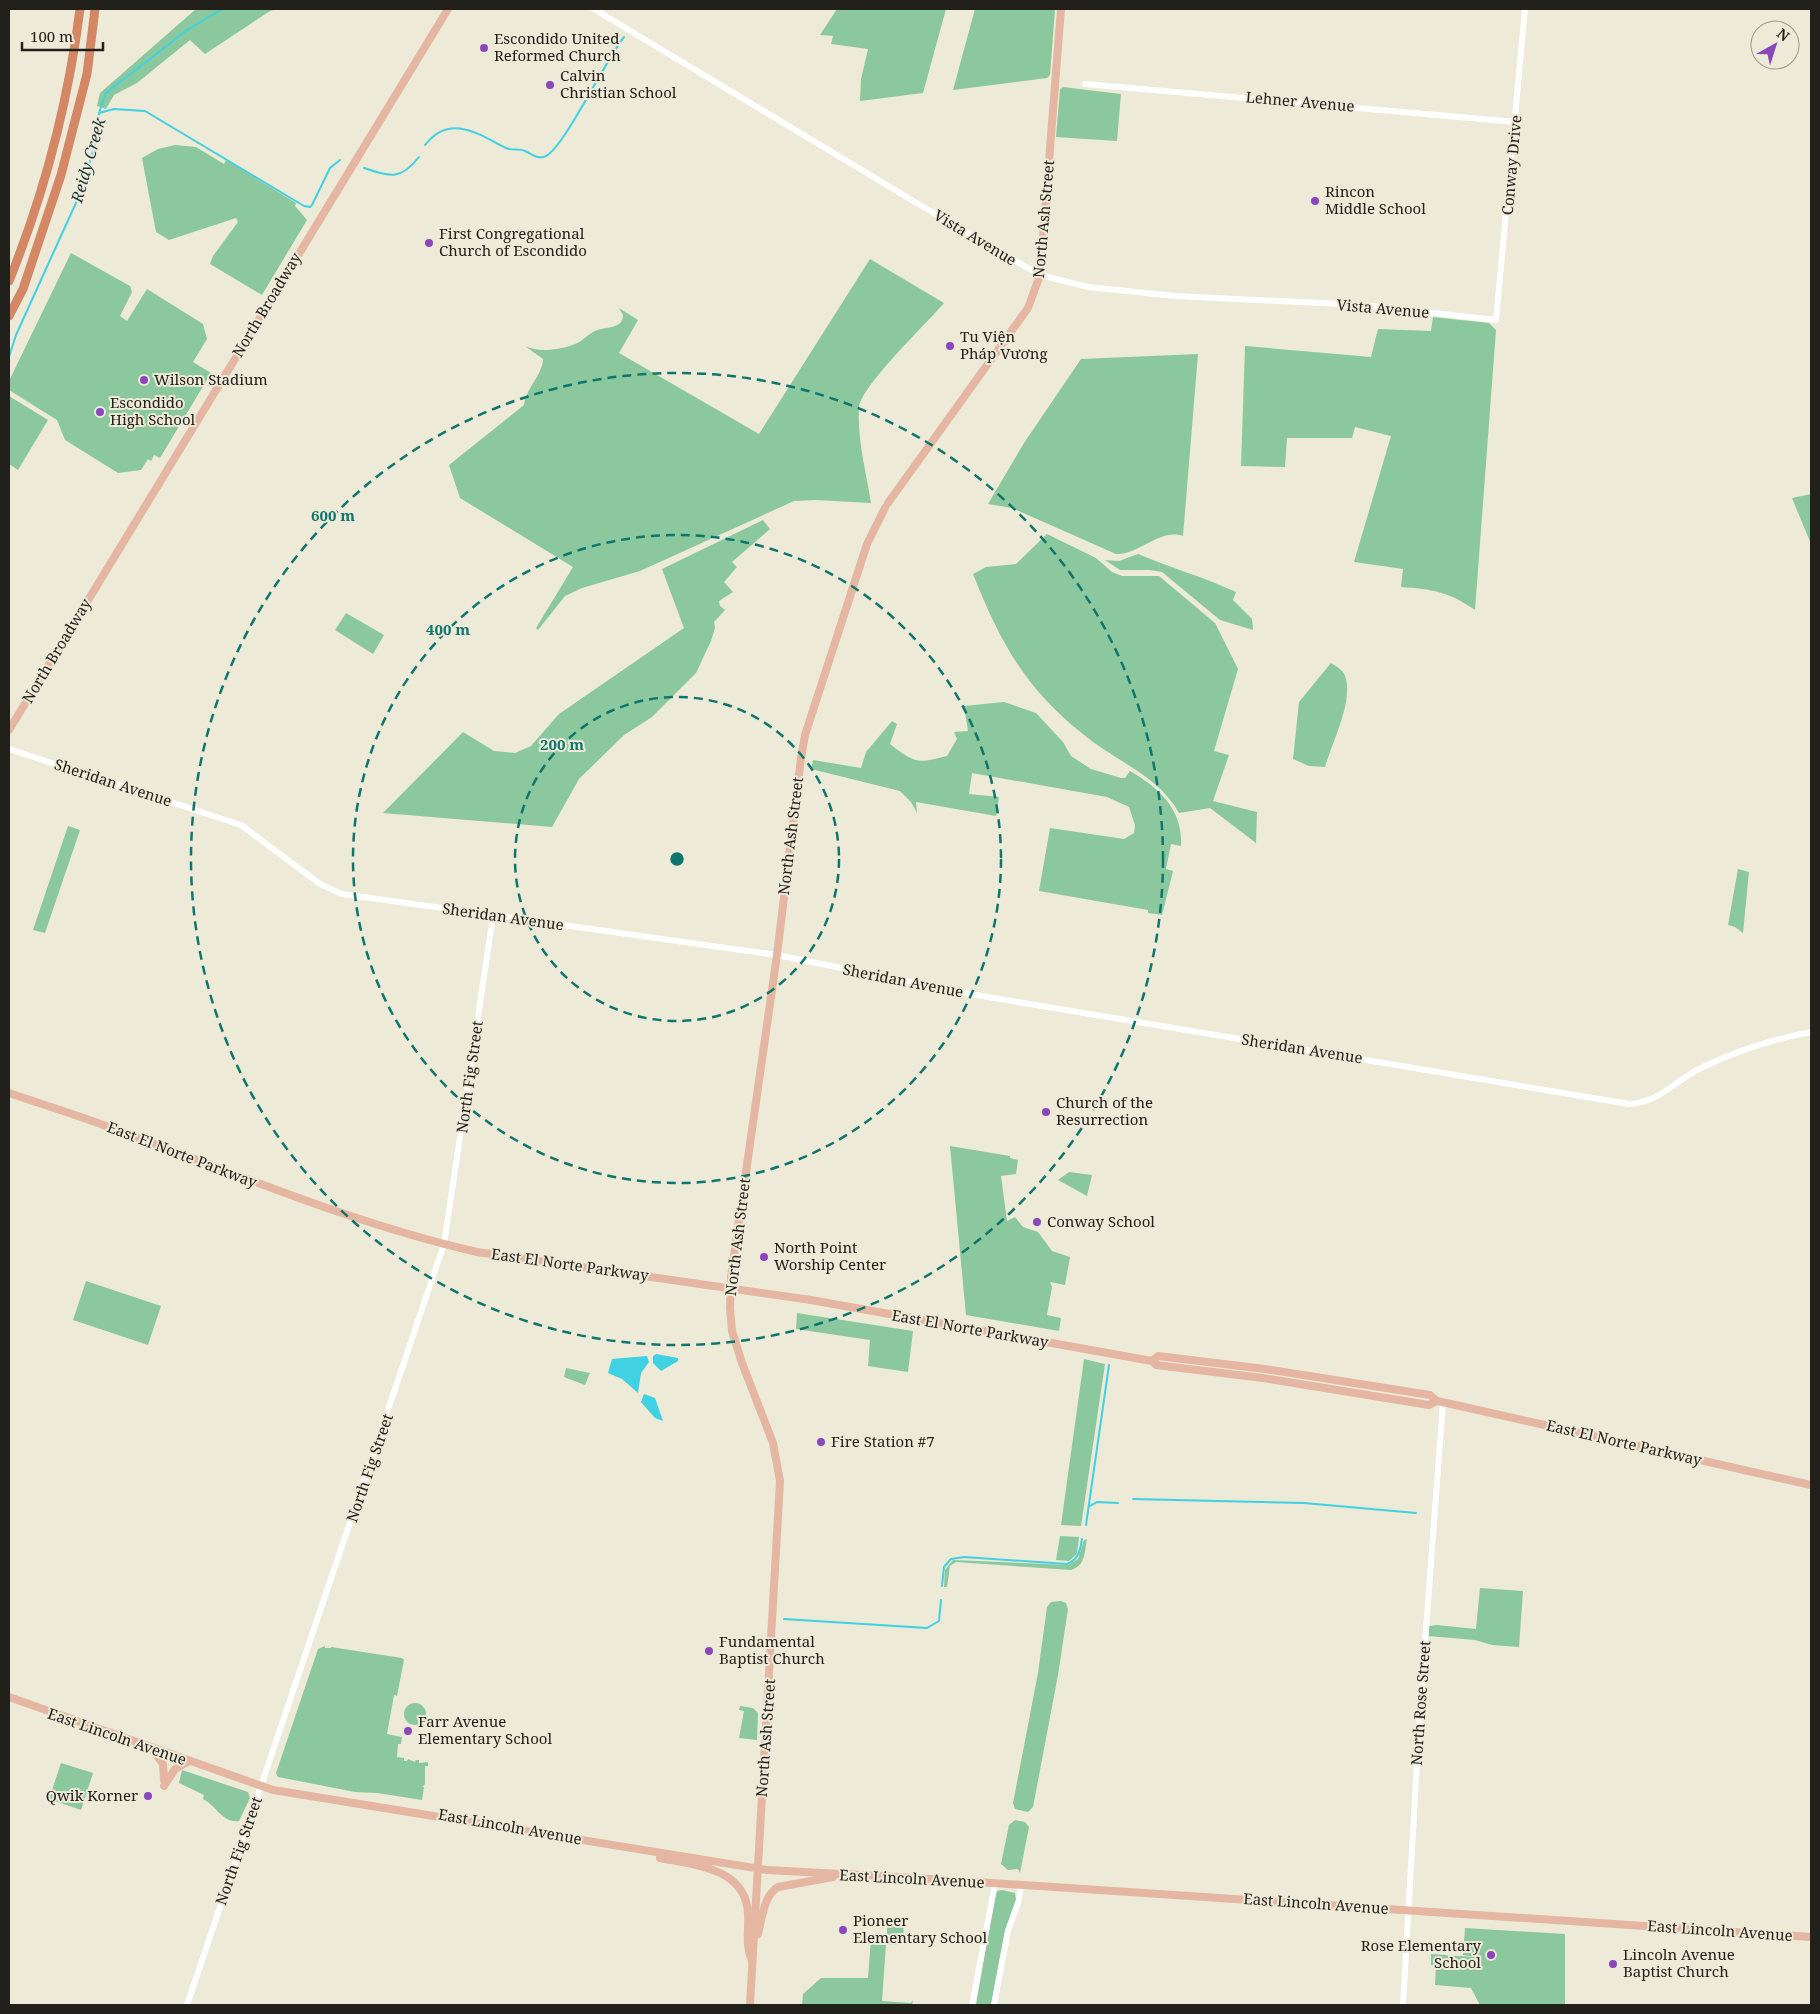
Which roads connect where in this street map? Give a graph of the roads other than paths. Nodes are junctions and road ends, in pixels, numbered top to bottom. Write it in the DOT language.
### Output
graph roads {
  1 [pos="80,9"];
  2 [pos="95,9"];
  3 [pos="448,9"];
  4 [pos="594,9"];
  5 [pos="1061,9"];
  6 [pos="1525,9"];
  7 [pos="1085,84"];
  8 [pos="1516,122"];
  9 [pos="1040,275"];
  10 [pos="9,281"];
  11 [pos="9,316"];
  12 [pos="1496,320"];
  13 [pos="9,730"];
  14 [pos="9,750"];
  15 [pos="493,916"];
  16 [pos="776,955"];
  17 [pos="1811,1032"];
  18 [pos="9,1093"];
  19 [pos="444,1244"];
  20 [pos="731,1289"];
  21 [pos="1440,1401"];
  22 [pos="1811,1485"];
  23 [pos="9,1697"];
  24 [pos="9,1702"];
  25 [pos="31,1707"];
  26 [pos="150,1747"];
  27 [pos="189,1761"];
  28 [pos="262,1786"];
  29 [pos="607,1844"];
  30 [pos="758,1868"];
  31 [pos="853,1874"];
  32 [pos="995,1884"];
  33 [pos="1021,1886"];
  34 [pos="1409,1910"];
  35 [pos="1811,1936"];
  36 [pos="754,1950"];
  37 [pos="753,1962"];
  38 [pos="187,2005"];
  39 [pos="750,2005"];
  40 [pos="972,2005"];
  41 [pos="994,2005"];
  42 [pos="1403,2005"];
  1 -- 10 [label="highway"];
  2 -- 11 [label="highway"];
  3 -- 13 [label="main road, North Broadway"];
  4 -- 9 [label="street, Vista Avenue"];
  5 -- 9 [label="main road, North Ash Street"];
  6 -- 8 [label="street, Conway Drive"];
  7 -- 8 [label="street, Lehner Avenue"];
  8 -- 12 [label="street, Conway Drive"];
  9 -- 12 [label="street, Vista Avenue"];
  9 -- 16 [label="main road, North Ash Street"];
  14 -- 15 [label="street, Sheridan Avenue"];
  15 -- 16 [label="street, Sheridan Avenue"];
  15 -- 19 [label="street, North Fig Street"];
  16 -- 17 [label="street, Sheridan Avenue"];
  16 -- 20 [label="main road, North Ash Street"];
  18 -- 19 [label="main road, East El Norte Parkway"];
  19 -- 20 [label="main road, East El Norte Parkway"];
  19 -- 28 [label="street, North Fig Street"];
  20 -- 21 [label="main road, East El Norte Parkway"];
  20 -- 30 [label="main road, North Ash Street"];
  21 -- 22 [label="main road, East El Norte Parkway"];
  21 -- 34 [label="street, North Rose Street"];
  23 -- 25 [label="main road"];
  24 -- 25 [label="main road"];
  25 -- 26 [label="main road, East Lincoln Avenue"];
  26 -- 27 [label="main road, East Lincoln Avenue"];
  26 -- 27 [label="main road"];
  27 -- 28 [label="main road, East Lincoln Avenue"];
  28 -- 29 [label="main road, East Lincoln Avenue"];
  28 -- 38 [label="street, North Fig Street"];
  29 -- 30 [label="main road, East Lincoln Avenue"];
  29 -- 37 [label="main road"];
  30 -- 31 [label="main road, East Lincoln Avenue"];
  30 -- 36 [label="main road, North Ash Street"];
  31 -- 32 [label="main road, East Lincoln Avenue"];
  31 -- 36 [label="main road"];
  32 -- 33 [label="main road, East Lincoln Avenue"];
  32 -- 40 [label="street"];
  33 -- 34 [label="main road, East Lincoln Avenue"];
  33 -- 41 [label="street"];
  34 -- 35 [label="main road, East Lincoln Avenue"];
  34 -- 42 [label="street, North Rose Street"];
  36 -- 37 [label="main road, North Ash Street"];
  37 -- 39 [label="main road, North Ash Street"];
}
